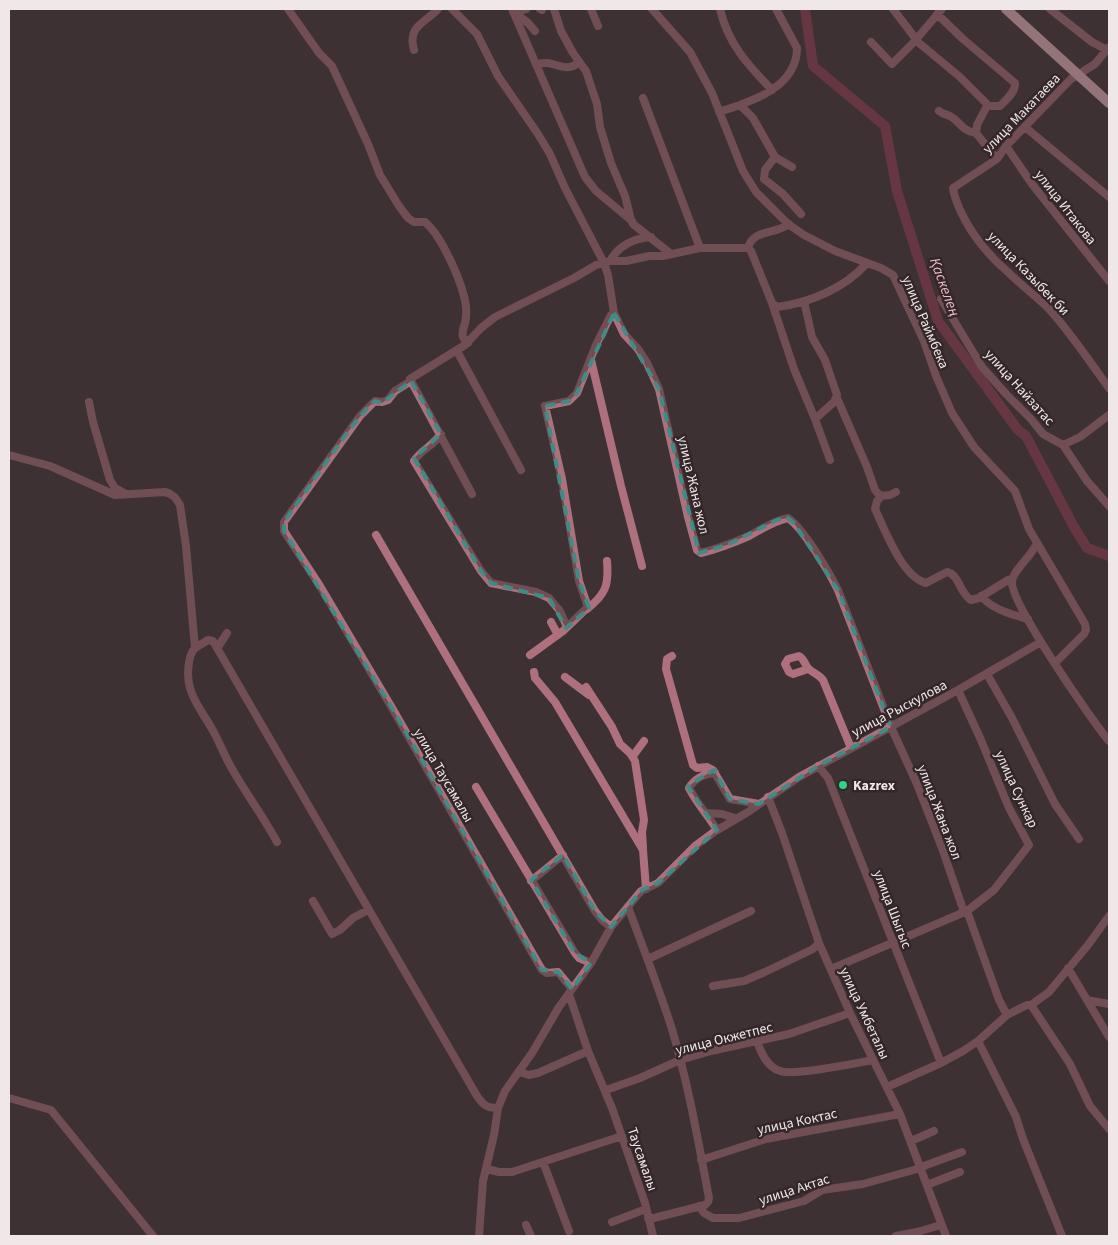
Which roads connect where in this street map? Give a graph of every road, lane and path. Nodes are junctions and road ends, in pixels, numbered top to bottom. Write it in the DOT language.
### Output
graph roads {
  1 [pos="288,9"];
  2 [pos="438,9"];
  3 [pos="452,9"];
  4 [pos="526,9"];
  5 [pos="554,9"];
  6 [pos="591,9"];
  7 [pos="652,9"];
  8 [pos="720,9"];
  9 [pos="776,9"];
  10 [pos="893,9"];
  11 [pos="1006,9"];
  12 [pos="1050,9"];
  13 [pos="513,11"];
  14 [pos="940,11"];
  15 [pos="598,26"];
  16 [pos="534,31"];
  17 [pos="916,39"];
  18 [pos="566,40"];
  19 [pos="871,42"];
  20 [pos="1108,49"];
  21 [pos="414,50"];
  22 [pos="579,62"];
  23 [pos="536,65"];
  24 [pos="586,71"];
  25 [pos="1078,74"];
  26 [pos="772,90"];
  27 [pos="643,98"];
  28 [pos="1109,104"];
  29 [pos="740,105"];
  30 [pos="987,106"];
  31 [pos="939,111"];
  32 [pos="718,112"];
  33 [pos="1025,127"];
  34 [pos="976,133"];
  35 [pos="1006,146"];
  36 [pos="776,157"];
  37 [pos="996,159"];
  38 [pos="792,166"];
  39 [pos="1109,196"];
  40 [pos="955,197"];
  41 [pos="801,214"];
  42 [pos="632,221"];
  43 [pos="789,224"];
  44 [pos="651,237"];
  45 [pos="700,248"];
  46 [pos="748,248"];
  47 [pos="671,254"];
  48 [pos="607,262"];
  49 [pos="866,264"];
  50 [pos="1109,281"];
  51 [pos="941,299"];
  52 [pos="804,301"];
  53 [pos="772,304"];
  54 [pos="614,314"];
  55 [pos="468,343"];
  56 [pos="457,351"];
  57 [pos="591,360"];
  58 [pos="411,381"];
  59 [pos="1109,388"];
  60 [pos="837,398"];
  61 [pos="89,402"];
  62 [pos="1109,415"];
  63 [pos="815,419"];
  64 [pos="441,434"];
  65 [pos="1063,445"];
  66 [pos="9,455"];
  67 [pos="830,460"];
  68 [pos="520,470"];
  69 [pos="896,492"];
  70 [pos="128,494"];
  71 [pos="472,494"];
  72 [pos="882,496"];
  73 [pos="1109,506"];
  74 [pos="376,535"];
  75 [pos="1037,543"];
  76 [pos="607,561"];
  77 [pos="642,566"];
  78 [pos="1012,579"];
  79 [pos="981,596"];
  80 [pos="587,610"];
  81 [pos="1028,619"];
  82 [pos="550,622"];
  83 [pos="567,627"];
  84 [pos="228,633"];
  85 [pos="558,635"];
  86 [pos="1042,642"];
  87 [pos="194,648"];
  88 [pos="218,648"];
  89 [pos="530,655"];
  90 [pos="672,656"];
  91 [pos="1055,663"];
  92 [pos="808,669"];
  93 [pos="534,672"];
  94 [pos="987,674"];
  95 [pos="565,677"];
  96 [pos="586,688"];
  97 [pos="958,690"];
  98 [pos="593,697"];
  99 [pos="891,727"];
  100 [pos="644,741"];
  101 [pos="1109,742"];
  102 [pos="850,748"];
  103 [pos="633,754"];
  104 [pos="818,766"];
  105 [pos="715,773"];
  106 [pos="476,787"];
  107 [pos="768,797"];
  108 [pos="758,804"];
  109 [pos="706,813"];
  110 [pos="735,818"];
  111 [pos="717,830"];
  112 [pos="1078,838"];
  113 [pos="277,842"];
  114 [pos="643,850"];
  115 [pos="563,856"];
  116 [pos="531,881"];
  117 [pos="646,889"];
  118 [pos="314,901"];
  119 [pos="628,907"];
  120 [pos="368,910"];
  121 [pos="751,911"];
  122 [pos="965,912"];
  123 [pos="1109,916"];
  124 [pos="611,927"];
  125 [pos="892,942"];
  126 [pos="819,943"];
  127 [pos="648,959"];
  128 [pos="591,964"];
  129 [pos="1068,968"];
  130 [pos="831,969"];
  131 [pos="713,986"];
  132 [pos="571,992"];
  133 [pos="1087,1000"];
  134 [pos="1109,1004"];
  135 [pos="1031,1005"];
  136 [pos="850,1013"];
  137 [pos="1007,1015"];
  138 [pos="1109,1037"];
  139 [pos="978,1041"];
  140 [pos="757,1042"];
  141 [pos="588,1051"];
  142 [pos="680,1060"];
  143 [pos="873,1060"];
  144 [pos="941,1063"];
  145 [pos="519,1072"];
  146 [pos="887,1087"];
  147 [pos="606,1090"];
  148 [pos="9,1098"];
  149 [pos="498,1108"];
  150 [pos="900,1114"];
  151 [pos="1108,1126"];
  152 [pos="934,1131"];
  153 [pos="622,1136"];
  154 [pos="911,1141"];
  155 [pos="962,1152"];
  156 [pos="701,1160"];
  157 [pos="543,1162"];
  158 [pos="921,1168"];
  159 [pos="487,1169"];
  160 [pos="960,1172"];
  161 [pos="927,1185"];
  162 [pos="700,1206"];
  163 [pos="646,1209"];
  164 [pos="648,1218"];
  165 [pos="612,1222"];
  166 [pos="526,1225"];
  167 [pos="942,1225"];
  168 [pos="569,1231"];
  169 [pos="154,1236"];
  170 [pos="479,1236"];
  171 [pos="531,1236"];
  172 [pos="653,1236"];
  173 [pos="896,1236"];
  174 [pos="946,1236"];
  175 [pos="1062,1236"];
  1 -- 55 [label="street"];
  2 -- 21 [label="street"];
  3 -- 48 [label="street"];
  4 -- 13 [label="street"];
  5 -- 18 [label="street"];
  6 -- 15 [label="street"];
  7 -- 32 [label="street, улица Раймбека"];
  8 -- 26 [label="street"];
  9 -- 26 [label="street"];
  10 -- 17 [label="street"];
  11 -- 25 [label="main road"];
  12 -- 20 [label="street"];
  13 -- 16 [label="street"];
  13 -- 23 [label="street"];
  14 -- 17 [label="street"];
  14 -- 30 [label="street, улица Макатаева"];
  17 -- 19 [label="street"];
  17 -- 30 [label="street"];
  18 -- 22 [label="street"];
  18 -- 24 [label="street"];
  20 -- 25 [label="street, улица Макатаева"];
  22 -- 23 [label="street"];
  22 -- 24 [label="street"];
  23 -- 42 [label="street"];
  24 -- 42 [label="street"];
  25 -- 28 [label="main road"];
  25 -- 33 [label="street, улица Макатаева"];
  26 -- 29 [label="street"];
  27 -- 45 [label="street"];
  29 -- 32 [label="street"];
  29 -- 36 [label="street"];
  30 -- 34 [label="street"];
  31 -- 34 [label="street"];
  32 -- 43 [label="street, улица Раймбека"];
  33 -- 35 [label="street, улица Макатаева"];
  33 -- 39 [label="street"];
  34 -- 37 [label="street"];
  35 -- 37 [label="street, улица Макатаева"];
  35 -- 50 [label="street, улица Итакова"];
  36 -- 38 [label="street"];
  36 -- 41 [label="street"];
  37 -- 40 [label="street, улица Макатаева"];
  40 -- 59 [label="street, улица Казыбек би"];
  42 -- 44 [label="street"];
  43 -- 46 [label="street"];
  43 -- 49 [label="street, улица Раймбека"];
  44 -- 47 [label="street"];
  44 -- 48 [label="street"];
  45 -- 46 [label="street"];
  45 -- 47 [label="street"];
  46 -- 53 [label="street"];
  47 -- 48 [label="street"];
  48 -- 54 [label="street"];
  48 -- 55 [label="street"];
  49 -- 52 [label="street"];
  49 -- 75 [label="street, улица Раймбека"];
  51 -- 65 [label="street, улица Найзатас"];
  52 -- 53 [label="street"];
  52 -- 60 [label="street"];
  53 -- 63 [label="street"];
  54 -- 57 [label="street"];
  54 -- 99 [label="street, улица Жана жол"];
  55 -- 56 [label="street"];
  56 -- 58 [label="street"];
  56 -- 68 [label="street"];
  57 -- 77 [label="street"];
  57 -- 80 [label="street"];
  58 -- 64 [label="street"];
  58 -- 132 [label="street, улица Таусамалы"];
  60 -- 63 [label="street"];
  60 -- 72 [label="street"];
  61 -- 70 [label="street"];
  62 -- 65 [label="street"];
  63 -- 67 [label="street"];
  64 -- 71 [label="street"];
  64 -- 83 [label="street"];
  65 -- 73 [label="street, улица Найзатас"];
  66 -- 70 [label="street"];
  69 -- 72 [label="street"];
  70 -- 87 [label="street"];
  72 -- 79 [label="street"];
  74 -- 115 [label="street"];
  75 -- 78 [label="street"];
  75 -- 91 [label="street, улица Раймбека"];
  76 -- 80 [label="street"];
  78 -- 79 [label="street"];
  78 -- 81 [label="street"];
  79 -- 81 [label="street"];
  80 -- 83 [label="street"];
  81 -- 86 [label="street"];
  82 -- 85 [label="street"];
  83 -- 85 [label="street"];
  84 -- 88 [label="street"];
  85 -- 89 [label="street"];
  86 -- 91 [label="street"];
  86 -- 94 [label="street, улица Рыскулова"];
  87 -- 88 [label="street"];
  87 -- 113 [label="street"];
  88 -- 120 [label="street"];
  90 -- 105 [label="street"];
  91 -- 101 [label="street"];
  92 -- 102 [label="street"];
  93 -- 114 [label="street"];
  94 -- 97 [label="street, улица Рыскулова"];
  94 -- 112 [label="street"];
  95 -- 98 [label="street"];
  96 -- 98 [label="street"];
  97 -- 99 [label="street, улица Рыскулова"];
  97 -- 122 [label="street, улица Сункар"];
  98 -- 103 [label="street"];
  99 -- 102 [label="street, улица Рыскулова"];
  99 -- 122 [label="street, улица Жана жол"];
  100 -- 103 [label="street"];
  102 -- 104 [label="street, улица Рыскулова"];
  103 -- 114 [label="street"];
  104 -- 107 [label="street, улица Рыскулова"];
  104 -- 125 [label="street, улица Шыгыс"];
  105 -- 108 [label="street"];
  105 -- 109 [label="street"];
  106 -- 116 [label="street"];
  107 -- 108 [label="street, улица Рыскулова"];
  107 -- 126 [label="street, улица Умбеталы"];
  108 -- 110 [label="street, улица Рыскулова"];
  109 -- 110 [label="street"];
  109 -- 111 [label="street"];
  110 -- 111 [label="street, улица Рыскулова"];
  111 -- 117 [label="street, улица Рыскулова"];
  114 -- 117 [label="street"];
  115 -- 116 [label="street"];
  115 -- 124 [label="street"];
  116 -- 128 [label="street"];
  117 -- 119 [label="street, улица Рыскулова"];
  118 -- 120 [label="street"];
  119 -- 124 [label="street, улица Рыскулова"];
  119 -- 127 [label="street"];
  120 -- 149 [label="street"];
  121 -- 127 [label="street"];
  122 -- 125 [label="street, улица Сункар"];
  122 -- 137 [label="street, улица Жана жол"];
  123 -- 129 [label="street"];
  124 -- 128 [label="street, улица Рыскулова"];
  125 -- 130 [label="street, улица Сункар"];
  125 -- 144 [label="street, улица Шыгыс"];
  126 -- 130 [label="street, улица Умбеталы"];
  126 -- 131 [label="street"];
  127 -- 142 [label="street"];
  128 -- 132 [label="street, улица Рыскулова"];
  129 -- 133 [label="street"];
  129 -- 135 [label="street"];
  130 -- 136 [label="street, улица Умбеталы"];
  132 -- 141 [label="street, улица Таусамалы"];
  132 -- 145 [label="street, улица Рыскулова"];
  133 -- 134 [label="street"];
  133 -- 138 [label="street"];
  135 -- 137 [label="street"];
  135 -- 151 [label="street"];
  136 -- 140 [label="street, улица Окжетпес"];
  136 -- 143 [label="street, улица Умбеталы"];
  137 -- 139 [label="street"];
  139 -- 144 [label="street"];
  139 -- 175 [label="street"];
  140 -- 142 [label="street, улица Окжетпес"];
  140 -- 143 [label="street"];
  141 -- 145 [label="street"];
  141 -- 147 [label="street, улица Таусамалы"];
  142 -- 147 [label="street, улица Окжетпес"];
  142 -- 156 [label="street"];
  143 -- 146 [label="street, улица Умбеталы"];
  144 -- 146 [label="street"];
  145 -- 149 [label="street, улица Рыскулова"];
  146 -- 150 [label="street, улица Умбеталы"];
  147 -- 153 [label="street, Таусамалы"];
  148 -- 169 [label="street"];
  149 -- 159 [label="street, улица Рыскулова"];
  150 -- 154 [label="street, улица Умбеталы"];
  150 -- 156 [label="street, улица Коктас"];
  152 -- 154 [label="street"];
  153 -- 157 [label="street"];
  153 -- 163 [label="street, Таусамалы"];
  154 -- 158 [label="street, улица Умбеталы"];
  155 -- 158 [label="street, улица Актас"];
  156 -- 162 [label="street"];
  157 -- 159 [label="street"];
  157 -- 168 [label="street"];
  158 -- 161 [label="street, улица Умбеталы"];
  158 -- 162 [label="street, улица Актас"];
  159 -- 170 [label="street, улица Рыскулова"];
  160 -- 161 [label="street"];
  161 -- 167 [label="street, улица Умбеталы"];
  162 -- 164 [label="street"];
  163 -- 164 [label="street, Таусамалы"];
  163 -- 165 [label="street"];
  164 -- 172 [label="street, Таусамалы"];
  166 -- 171 [label="street"];
  167 -- 173 [label="street"];
  167 -- 174 [label="street, улица Умбеталы"];
}
